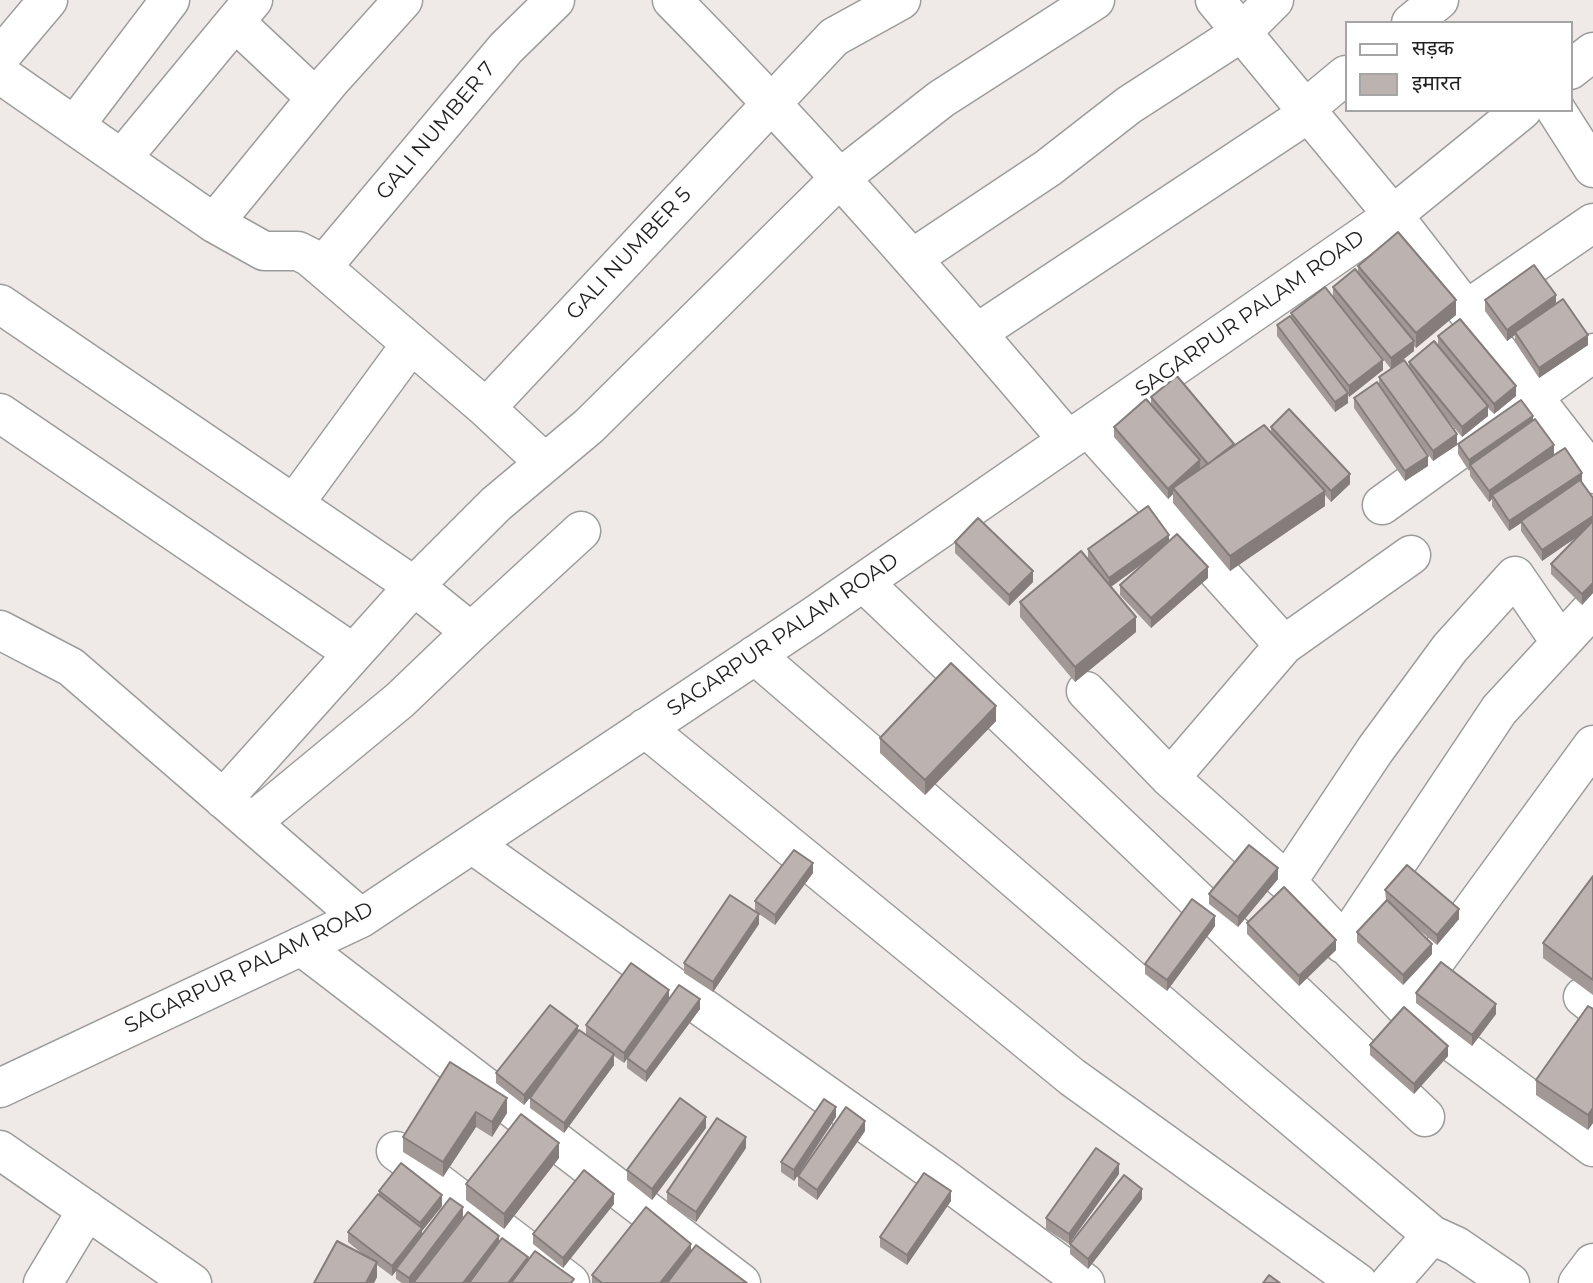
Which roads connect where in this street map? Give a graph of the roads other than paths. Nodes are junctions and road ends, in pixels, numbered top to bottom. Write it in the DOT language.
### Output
graph roads {
  1 [pos="48,0"];
  2 [pos="170,0"];
  3 [pos="403,0"];
  4 [pos="555,0"];
  5 [pos="901,0"];
  6 [pos="1095,0"];
  7 [pos="1215,0"];
  8 [pos="1274,0"];
  9 [pos="1439,0"];
  10 [pos="685,4"];
  11 [pos="244,11"];
  12 [pos="1413,21"];
  13 [pos="1242,32"];
  14 [pos="1593,52"];
  15 [pos="0,57"];
  16 [pos="1572,68"];
  17 [pos="0,74"];
  18 [pos="1344,77"];
  19 [pos="316,98"];
  20 [pos="772,101"];
  21 [pos="1307,111"];
  22 [pos="1519,112"];
  23 [pos="1557,112"];
  24 [pos="75,125"];
  25 [pos="123,157"];
  26 [pos="1593,168"];
  27 [pos="839,179"];
  28 [pos="1393,215"];
  29 [pos="214,223"];
  30 [pos="1593,223"];
  31 [pos="913,258"];
  32 [pos="322,267"];
  33 [pos="0,304"];
  34 [pos="1466,310"];
  35 [pos="977,333"];
  36 [pos="411,344"];
  37 [pos="1593,353"];
  38 [pos="1534,398"];
  39 [pos="486,408"];
  40 [pos="0,413"];
  41 [pos="1078,434"];
  42 [pos="545,463"];
  43 [pos="1593,474"];
  44 [pos="294,504"];
  45 [pos="1382,505"];
  46 [pos="581,531"];
  47 [pos="1411,555"];
  48 [pos="863,582"];
  49 [pos="414,586"];
  50 [pos="1593,608"];
  51 [pos="0,630"];
  52 [pos="471,632"];
  53 [pos="1561,643"];
  54 [pos="1284,645"];
  55 [pos="353,653"];
  56 [pos="755,655"];
  57 [pos="1086,691"];
  58 [pos="645,728"];
  59 [pos="1593,745"];
  60 [pos="1170,778"];
  61 [pos="237,811"];
  62 [pos="472,844"];
  63 [pos="1287,882"];
  64 [pos="361,918"];
  65 [pos="1343,944"];
  66 [pos="301,946"];
  67 [pos="1403,1005"];
  68 [pos="0,1088"];
  69 [pos="1425,1117"];
  70 [pos="1593,1147"];
  71 [pos="0,1150"];
  72 [pos="396,1151"];
  73 [pos="87,1210"];
  74 [pos="1432,1235"];
  75 [pos="1593,1263"];
  76 [pos="43,1283"];
  77 [pos="192,1283"];
  78 [pos="570,1283"];
  79 [pos="741,1283"];
  80 [pos="1085,1283"];
  81 [pos="1358,1283"];
  82 [pos="1390,1283"];
  83 [pos="1510,1283"];
  84 [pos="1578,1283"];
  1 -- 15 [label="street"];
  2 -- 24 [label="street"];
  3 -- 19 [label="street"];
  4 -- 32 [label="street, GALI NUMBER 7"];
  5 -- 20 [label="street, GALI NUMBER 5"];
  6 -- 27 [label="street"];
  7 -- 13 [label="street"];
  8 -- 13 [label="street"];
  9 -- 12 [label="street"];
  10 -- 20 [label="street"];
  11 -- 19 [label="street"];
  11 -- 25 [label="street"];
  13 -- 21 [label="street"];
  13 -- 31 [label="street"];
  14 -- 16 [label="street"];
  17 -- 24 [label="street"];
  18 -- 21 [label="street"];
  19 -- 29 [label="street"];
  20 -- 27 [label="street"];
  20 -- 39 [label="street, GALI NUMBER 5"];
  21 -- 28 [label="street"];
  21 -- 35 [label="street"];
  22 -- 28 [label="street, SAGARPUR PALAM ROAD"];
  23 -- 26 [label="street"];
  24 -- 25 [label="street"];
  25 -- 29 [label="street"];
  27 -- 31 [label="street"];
  27 -- 42 [label="street"];
  28 -- 34 [label="street"];
  28 -- 41 [label="street, SAGARPUR PALAM ROAD"];
  29 -- 32 [label="street"];
  30 -- 34 [label="street"];
  31 -- 35 [label="street"];
  32 -- 36 [label="street"];
  33 -- 44 [label="street"];
  34 -- 38 [label="street"];
  35 -- 41 [label="street"];
  36 -- 39 [label="street"];
  36 -- 44 [label="street"];
  37 -- 38 [label="street"];
  38 -- 43 [label="street"];
  38 -- 45 [label="street"];
  39 -- 42 [label="street"];
  40 -- 55 [label="street"];
  41 -- 48 [label="street, SAGARPUR PALAM ROAD"];
  41 -- 54 [label="street"];
  42 -- 49 [label="street"];
  44 -- 49 [label="street"];
  46 -- 52 [label="street"];
  47 -- 54 [label="street"];
  48 -- 56 [label="street, SAGARPUR PALAM ROAD"];
  48 -- 69 [label="street"];
  49 -- 52 [label="street"];
  49 -- 55 [label="street"];
  50 -- 53 [label="street"];
  51 -- 61 [label="street"];
  52 -- 61 [label="street"];
  53 -- 63 [label="street"];
  53 -- 65 [label="street"];
  54 -- 60 [label="street"];
  55 -- 61 [label="street"];
  56 -- 58 [label="street, SAGARPUR PALAM ROAD"];
  56 -- 74 [label="street"];
  57 -- 60 [label="street"];
  58 -- 62 [label="street, SAGARPUR PALAM ROAD"];
  58 -- 81 [label="street"];
  59 -- 67 [label="street"];
  60 -- 63 [label="street"];
  61 -- 64 [label="street"];
  62 -- 64 [label="street, SAGARPUR PALAM ROAD"];
  62 -- 80 [label="street"];
  63 -- 65 [label="street"];
  64 -- 66 [label="street, SAGARPUR PALAM ROAD"];
  65 -- 67 [label="street"];
  66 -- 68 [label="street, SAGARPUR PALAM ROAD"];
  66 -- 79 [label="street"];
  67 -- 70 [label="street"];
  71 -- 73 [label="street"];
  72 -- 78 [label="street"];
  73 -- 76 [label="street"];
  73 -- 77 [label="street"];
  74 -- 82 [label="street"];
  74 -- 83 [label="street"];
  75 -- 84 [label="street"];
}
